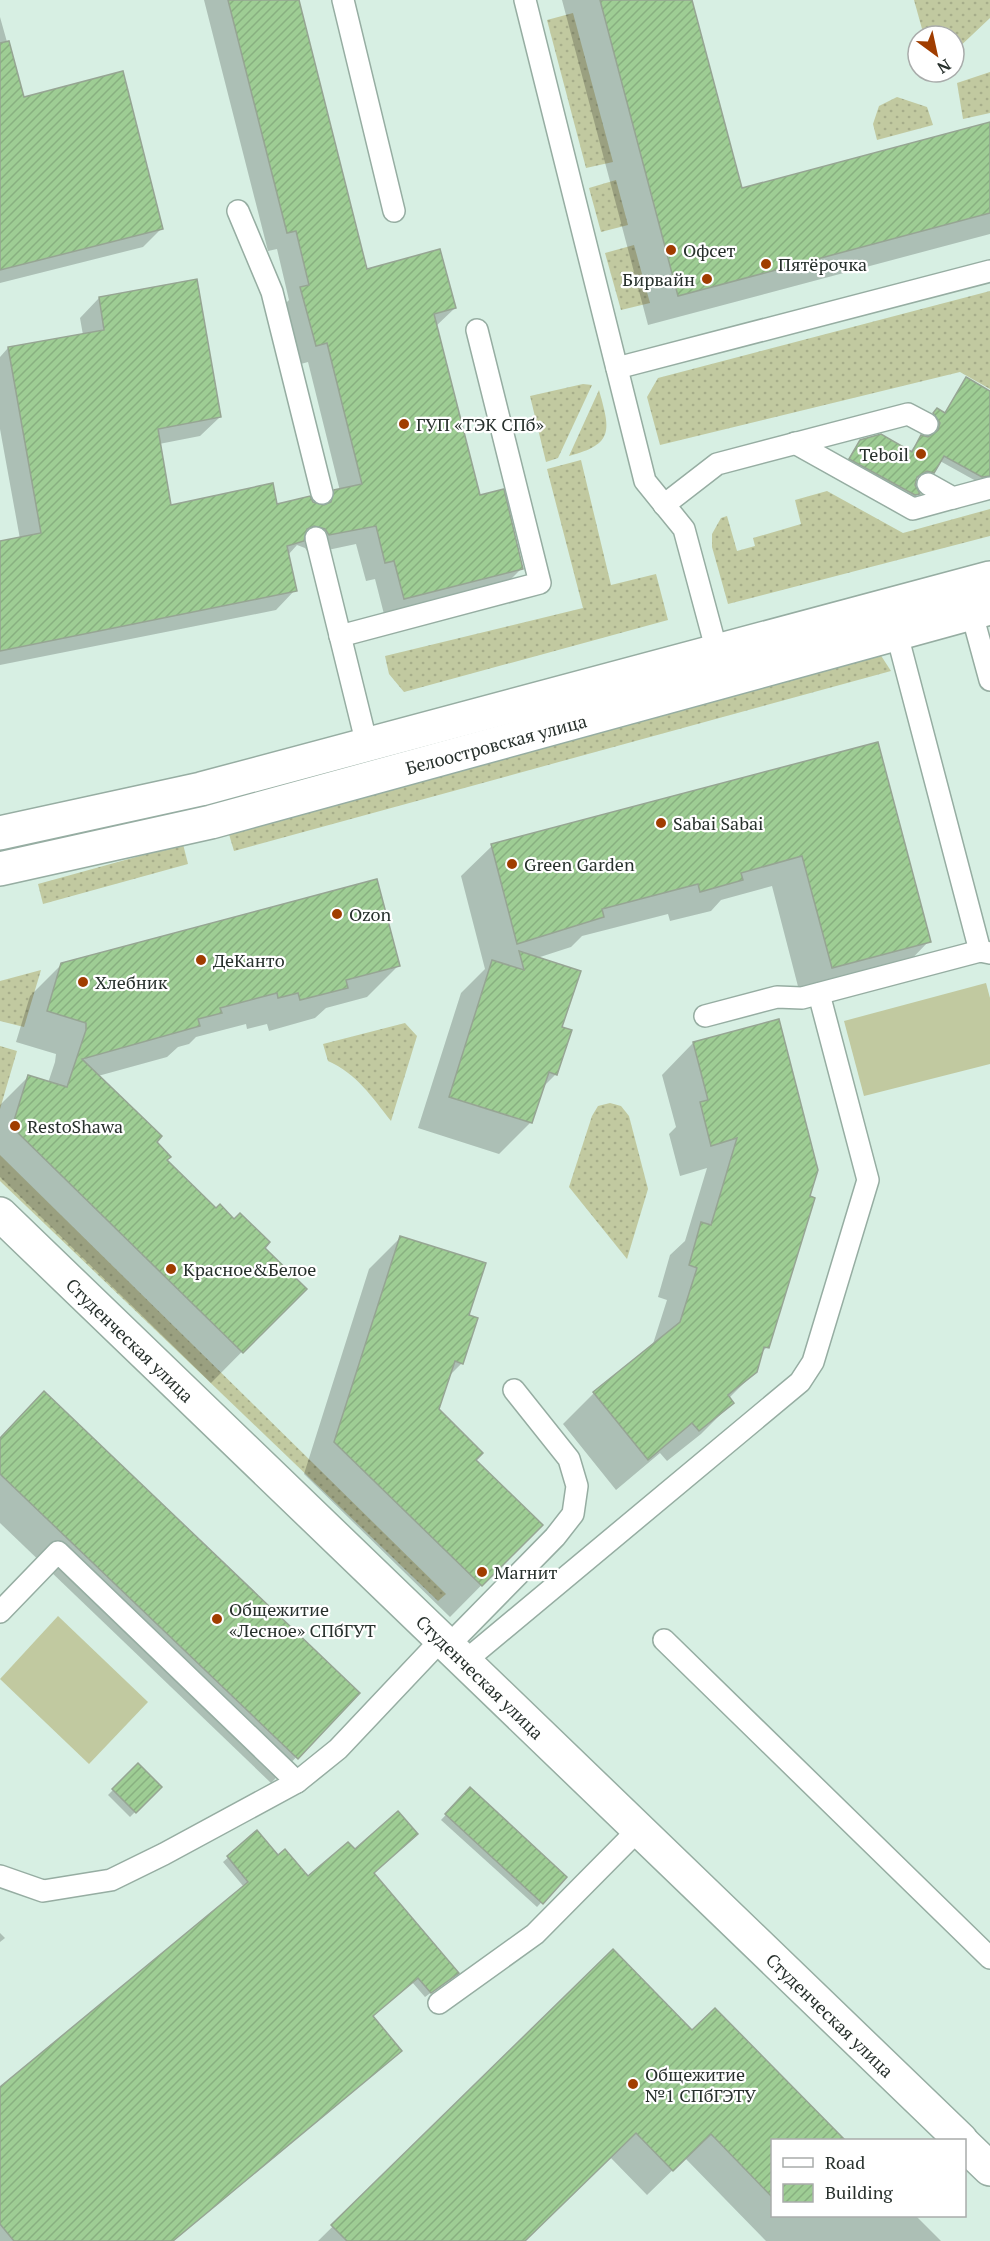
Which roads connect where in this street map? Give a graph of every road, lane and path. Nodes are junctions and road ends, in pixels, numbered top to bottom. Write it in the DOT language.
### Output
graph roads {
  1 [pos="343,0"];
  2 [pos="525,0"];
  3 [pos="238,211"];
  4 [pos="394,211"];
  5 [pos="990,270"];
  6 [pos="477,330"];
  7 [pos="617,368"];
  8 [pos="927,424"];
  9 [pos="836,433"];
  10 [pos="795,443"];
  11 [pos="857,444"];
  12 [pos="928,484"];
  13 [pos="990,488"];
  14 [pos="322,493"];
  15 [pos="953,498"];
  16 [pos="664,505"];
  17 [pos="316,538"];
  18 [pos="979,596"];
  19 [pos="893,619"];
  20 [pos="340,636"];
  21 [pos="721,666"];
  22 [pos="990,680"];
  23 [pos="367,745"];
  24 [pos="0,833"];
  25 [pos="0,869"];
  26 [pos="985,952"];
  27 [pos="819,993"];
  28 [pos="705,1016"];
  29 [pos="0,1214"];
  30 [pos="514,1390"];
  31 [pos="0,1612"];
  32 [pos="664,1640"];
  33 [pos="451,1649"];
  34 [pos="297,1782"];
  35 [pos="638,1830"];
  36 [pos="0,1876"];
  37 [pos="990,1958"];
  38 [pos="438,2003"];
  39 [pos="960,2139"];
  40 [pos="966,2146"];
  41 [pos="990,2169"];
  1 -- 4 [label="lane"];
  2 -- 7 [label="lane"];
  3 -- 14 [label="lane"];
  5 -- 7 [label="lane"];
  6 -- 20 [label="lane"];
  7 -- 16 [label="lane"];
  8 -- 9 [label="lane"];
  9 -- 10 [label="lane"];
  9 -- 11 [label="lane"];
  10 -- 15 [label="lane"];
  10 -- 16 [label="lane"];
  12 -- 15 [label="lane"];
  13 -- 15 [label="lane"];
  16 -- 21 [label="lane"];
  17 -- 20 [label="lane"];
  18 -- 19 [label="street, Белоостровская улица"];
  18 -- 22 [label="lane"];
  19 -- 21 [label="street, Белоостровская улица"];
  19 -- 26 [label="lane"];
  20 -- 23 [label="lane"];
  21 -- 23 [label="street, Белоостровская улица"];
  21 -- 25 [label="street, Белоостровская улица"];
  23 -- 24 [label="street, Белоостровская улица"];
  26 -- 27 [label="lane"];
  27 -- 28 [label="lane"];
  27 -- 33 [label="lane"];
  29 -- 33 [label="street, Студенческая улица"];
  30 -- 33 [label="lane"];
  31 -- 34 [label="lane"];
  32 -- 37 [label="lane"];
  33 -- 34 [label="lane"];
  33 -- 35 [label="street, Студенческая улица"];
  34 -- 36 [label="lane"];
  35 -- 38 [label="lane"];
  35 -- 39 [label="street, Студенческая улица"];
  40 -- 41 [label="street"];
}
